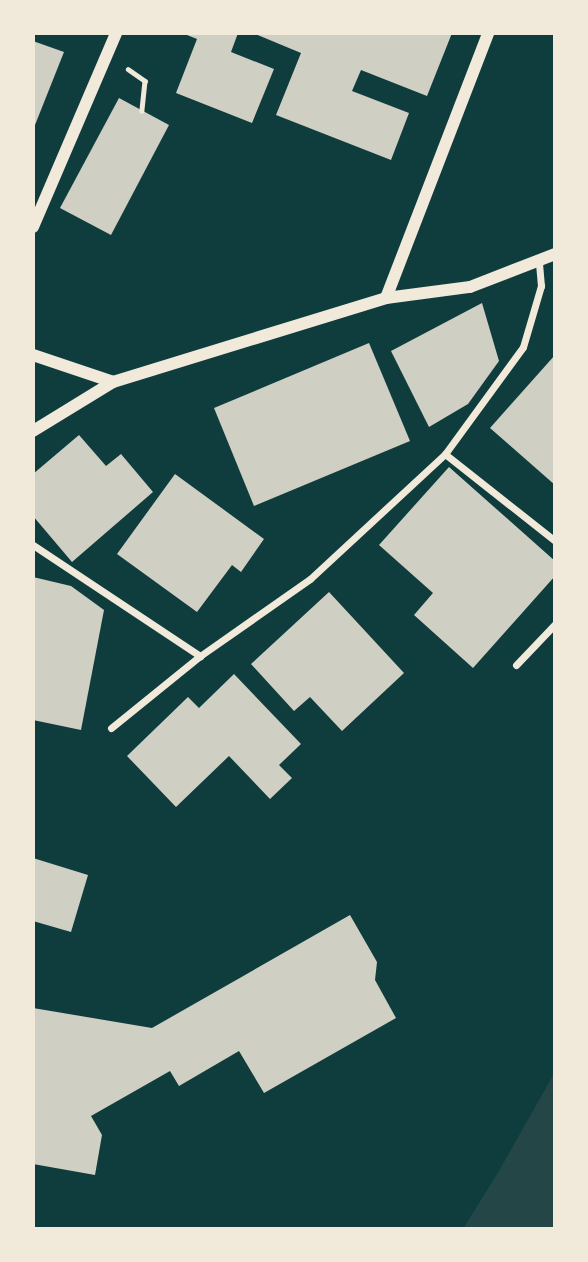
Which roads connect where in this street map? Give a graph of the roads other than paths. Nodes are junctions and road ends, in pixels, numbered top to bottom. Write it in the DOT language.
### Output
graph roads {
  1 [pos="116,33"];
  2 [pos="488,33"];
  3 [pos="33,227"];
  4 [pos="555,254"];
  5 [pos="539,262"];
  6 [pos="386,298"];
  7 [pos="33,355"];
  8 [pos="113,382"];
  9 [pos="33,431"];
  10 [pos="444,454"];
  11 [pos="555,541"];
  12 [pos="33,545"];
  13 [pos="555,624"];
  14 [pos="200,656"];
  15 [pos="516,665"];
  16 [pos="111,728"];
  1 -- 3 [label="street"];
  2 -- 6 [label="street"];
  4 -- 5 [label="street"];
  5 -- 6 [label="street"];
  5 -- 10 [label="street"];
  6 -- 8 [label="street"];
  7 -- 8 [label="street"];
  8 -- 9 [label="street"];
  10 -- 11 [label="street"];
  10 -- 14 [label="street"];
  12 -- 14 [label="street"];
  13 -- 15 [label="street"];
  14 -- 16 [label="street"];
}
